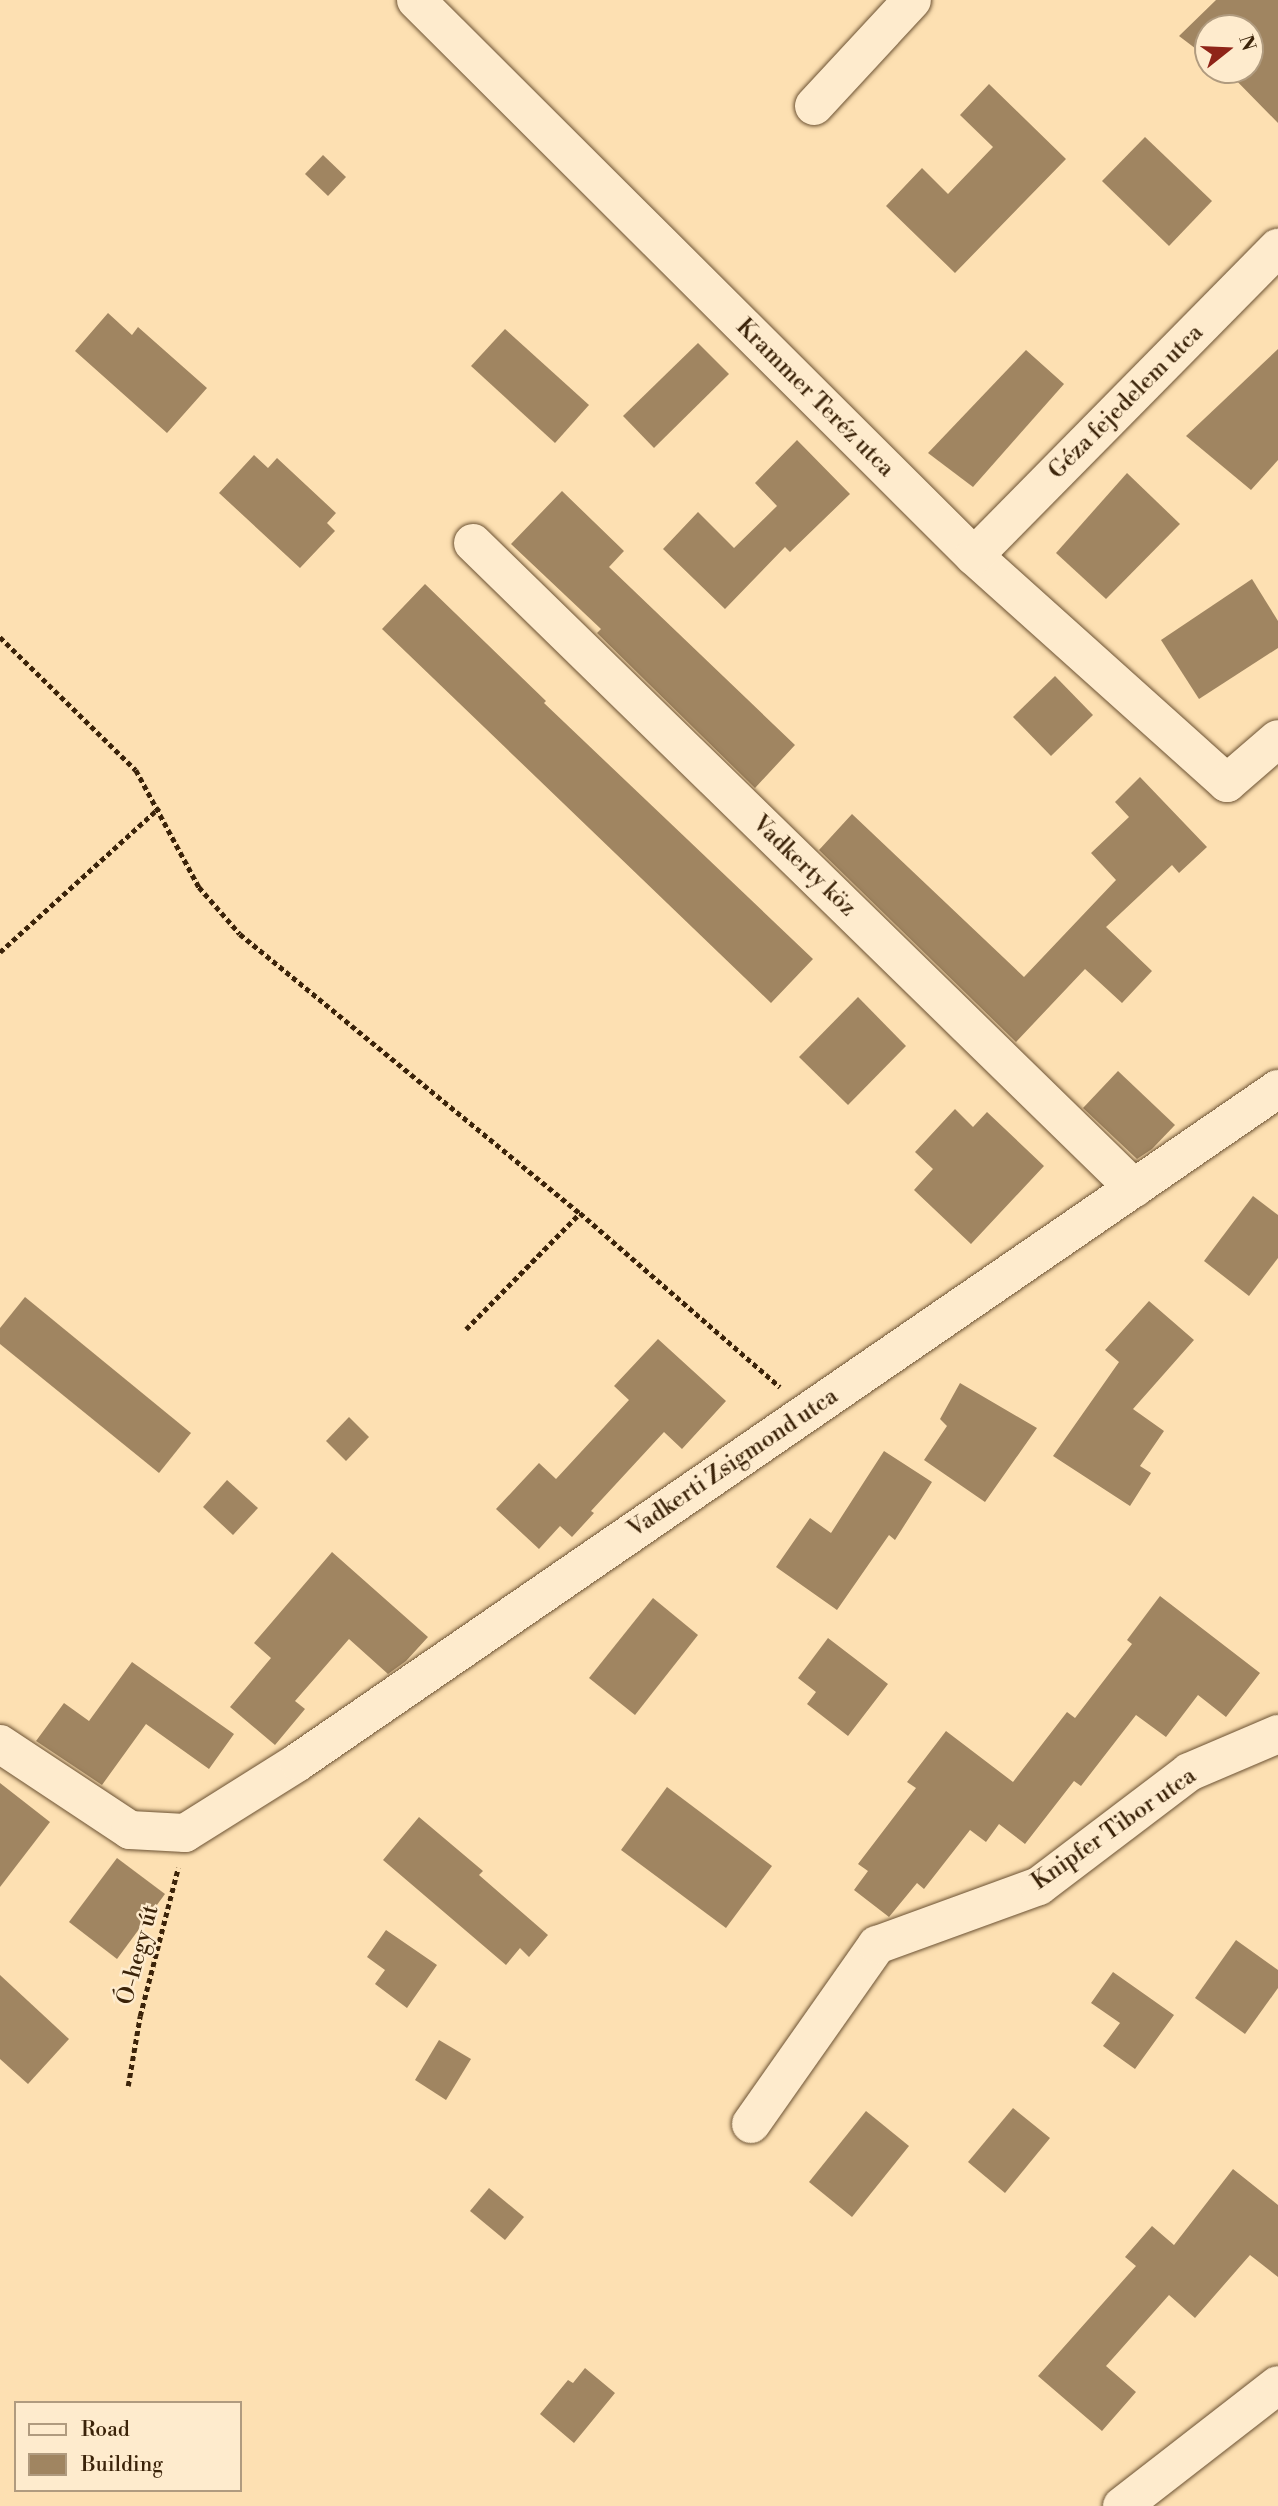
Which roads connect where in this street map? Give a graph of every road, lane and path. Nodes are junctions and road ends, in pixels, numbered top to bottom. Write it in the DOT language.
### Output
graph roads {
  1 [pos="416,0"];
  2 [pos="912,0"];
  3 [pos="814,106"];
  4 [pos="1278,248"];
  5 [pos="473,543"];
  6 [pos="974,556"];
  7 [pos="0,637"];
  8 [pos="1278,739"];
  9 [pos="159,808"];
  10 [pos="0,953"];
  11 [pos="1278,1089"];
  12 [pos="1134,1188"];
  13 [pos="580,1213"];
  14 [pos="466,1329"];
  15 [pos="808,1412"];
  16 [pos="1278,1734"];
  17 [pos="0,1744"];
  18 [pos="185,1833"];
  19 [pos="128,2087"];
  20 [pos="751,2124"];
  21 [pos="1278,2385"];
  22 [pos="1122,2506"];
  1 -- 6 [label="street, Krammer Teréz utca"];
  2 -- 3 [label="street"];
  4 -- 6 [label="street, Géza fejedelem utca"];
  5 -- 12 [label="street, Vadkerty köz"];
  6 -- 8 [label="street, Krammer Teréz utca"];
  7 -- 9 [label="path"];
  9 -- 10 [label="path"];
  9 -- 13 [label="path"];
  11 -- 12 [label="street, Vadkerti Zsigmond utca"];
  12 -- 15 [label="street, Vadkerti Zsigmond utca"];
  13 -- 14 [label="path"];
  13 -- 15 [label="path"];
  15 -- 18 [label="street, Vadkerti Zsigmond utca"];
  16 -- 20 [label="street, Knipfer Tibor utca"];
  17 -- 18 [label="street"];
  18 -- 19 [label="path, Ó-hegy út"];
  21 -- 22 [label="street"];
}
